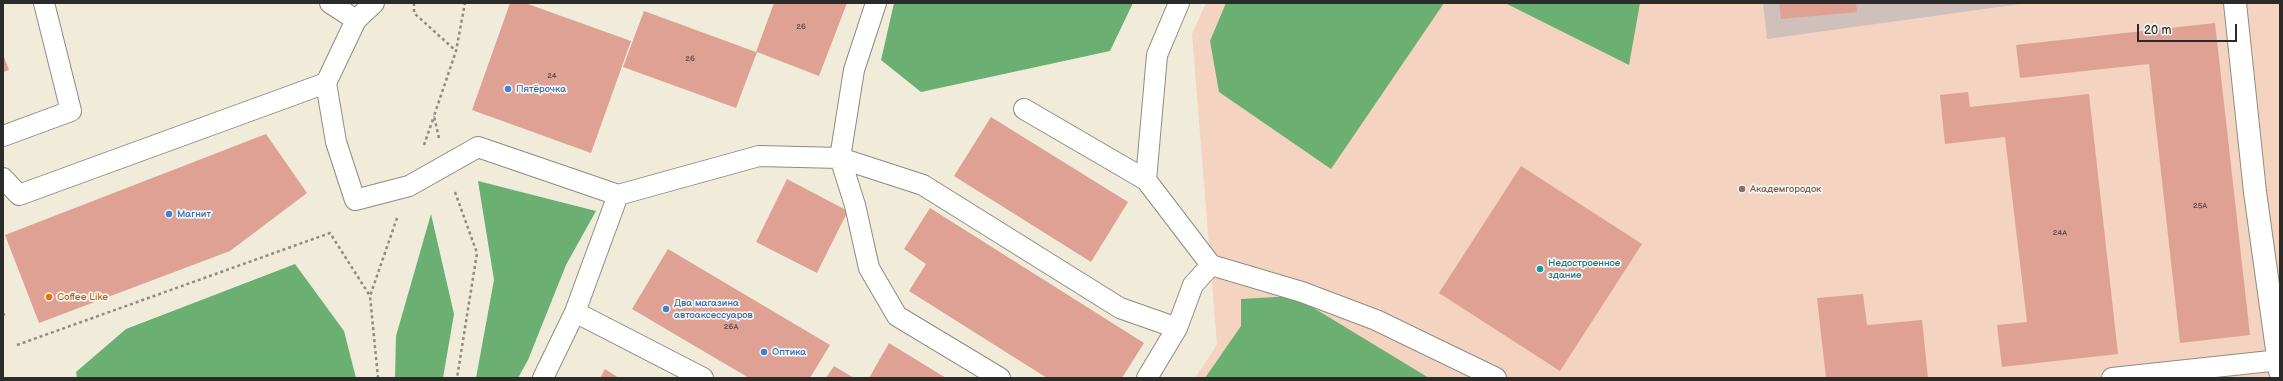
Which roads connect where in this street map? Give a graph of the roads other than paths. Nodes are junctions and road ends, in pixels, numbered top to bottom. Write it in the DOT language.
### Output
graph roads {
  1 [pos="44,3"];
  2 [pos="330,3"];
  3 [pos="374,3"];
  4 [pos="875,3"];
  5 [pos="1179,3"];
  6 [pos="2235,3"];
  7 [pos="356,20"];
  8 [pos="326,83"];
  9 [pos="1024,109"];
  10 [pos="3,136"];
  11 [pos="840,158"];
  12 [pos="3,178"];
  13 [pos="1146,180"];
  14 [pos="618,195"];
  15 [pos="1211,265"];
  16 [pos="575,312"];
  17 [pos="1177,328"];
  18 [pos="2280,364"];
  19 [pos="543,378"];
  20 [pos="703,378"];
  21 [pos="1000,378"];
  22 [pos="1147,378"];
  23 [pos="1496,378"];
  24 [pos="2112,378"];
  1 -- 10 [label="lane"];
  2 -- 7 [label="lane"];
  3 -- 7 [label="lane"];
  4 -- 11 [label="lane"];
  5 -- 13 [label="lane"];
  6 -- 18 [label="street"];
  7 -- 8 [label="lane"];
  8 -- 12 [label="lane"];
  8 -- 14 [label="lane"];
  9 -- 13 [label="lane"];
  11 -- 14 [label="lane"];
  11 -- 17 [label="lane"];
  11 -- 21 [label="lane"];
  13 -- 15 [label="lane"];
  14 -- 16 [label="lane"];
  15 -- 17 [label="lane"];
  15 -- 23 [label="lane"];
  16 -- 19 [label="lane"];
  16 -- 20 [label="lane"];
  17 -- 22 [label="lane"];
  18 -- 24 [label="lane"];
}
